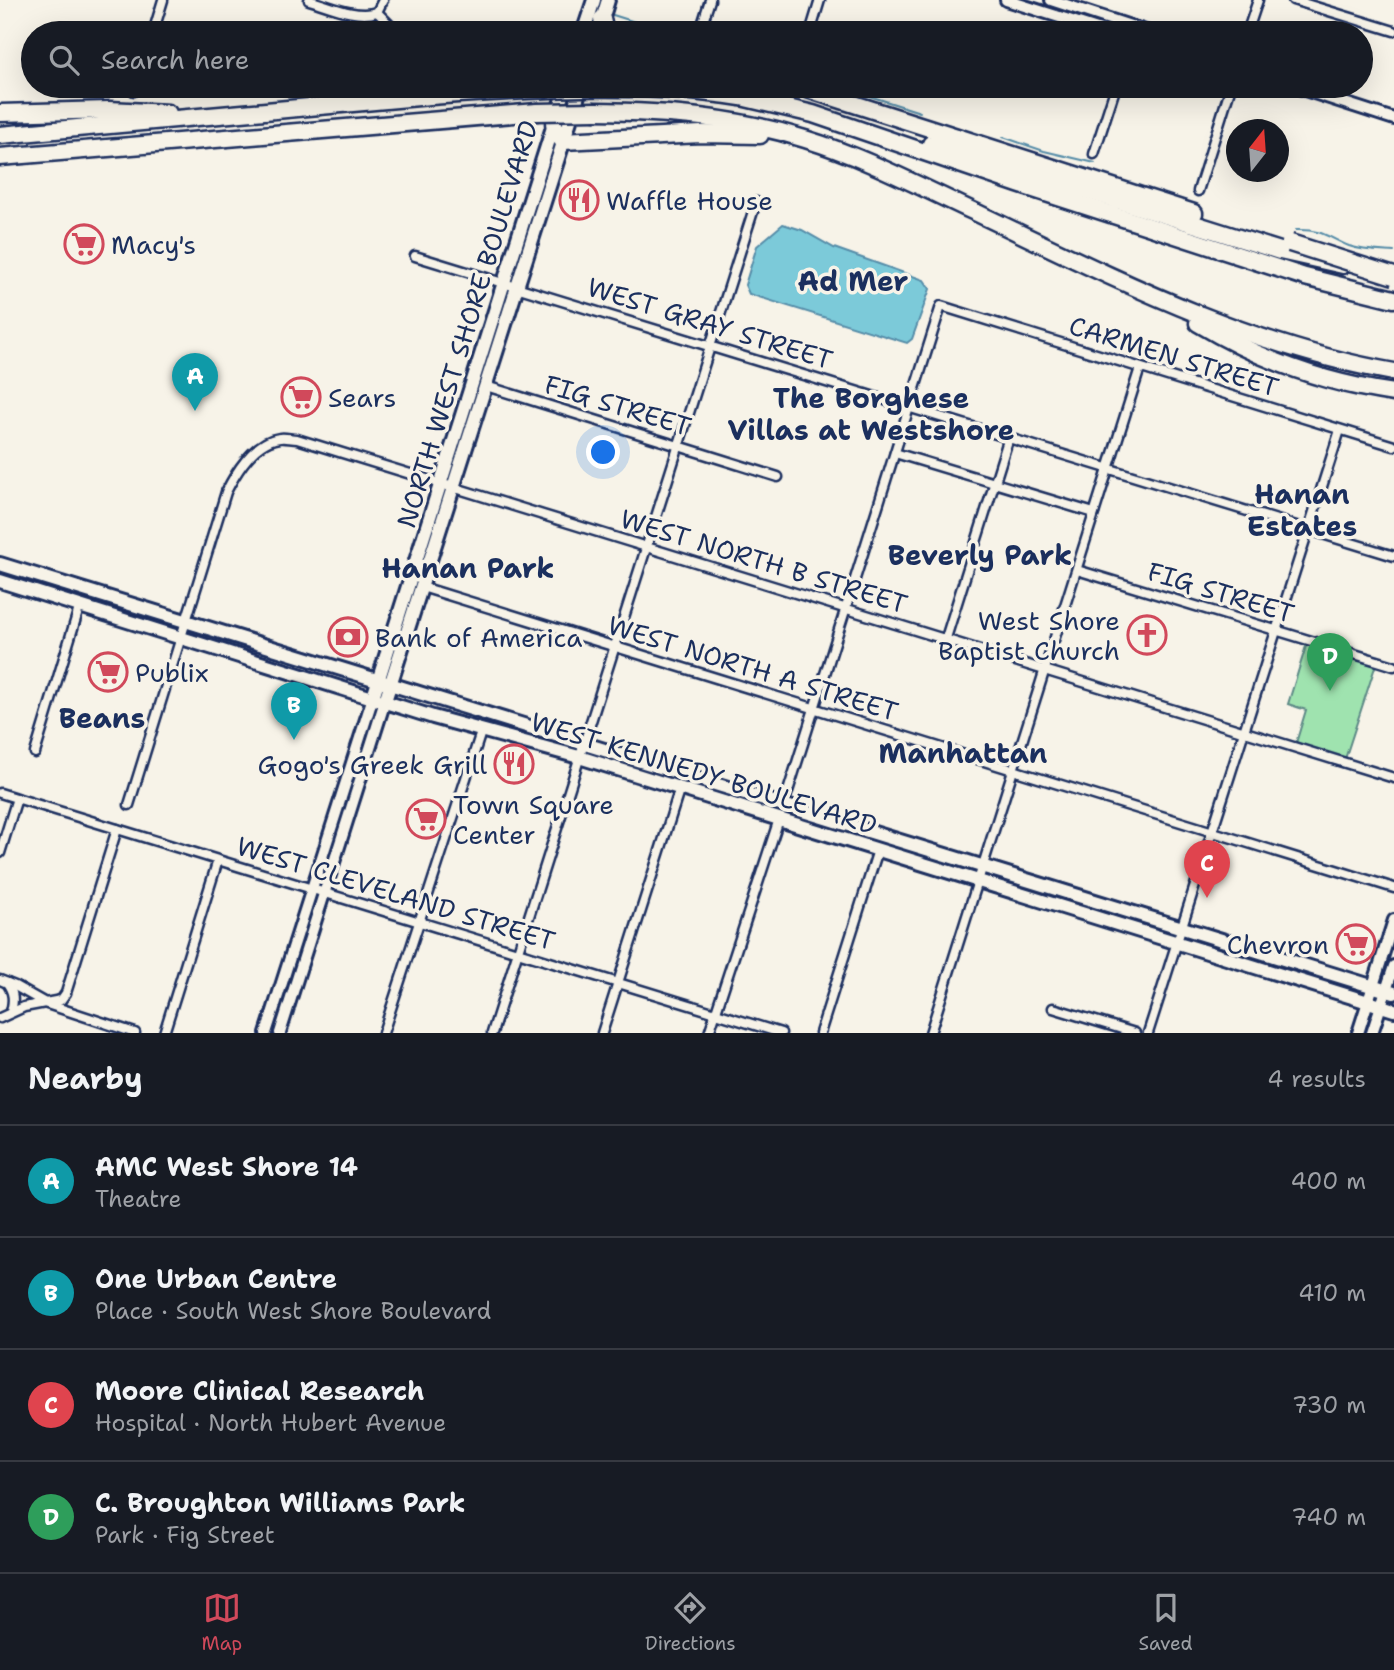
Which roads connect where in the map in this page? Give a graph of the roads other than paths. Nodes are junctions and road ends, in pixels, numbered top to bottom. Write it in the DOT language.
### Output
graph roads {
  1 [pos="163,0"];
  2 [pos="309,0"];
  3 [pos="383,0"];
  4 [pos="594,0"];
  5 [pos="608,0"];
  6 [pos="710,0"];
  7 [pos="820,0"];
  8 [pos="1006,0"];
  9 [pos="1051,0"];
  10 [pos="1258,0"];
  11 [pos="1293,0"];
  12 [pos="377,12"];
  13 [pos="157,21"];
  14 [pos="386,21"];
  15 [pos="587,21"];
  16 [pos="603,21"];
  17 [pos="703,21"];
  18 [pos="814,21"];
  19 [pos="1072,21"];
  20 [pos="1113,21"];
  21 [pos="1251,21"];
  22 [pos="1361,21"];
  23 [pos="1373,25"];
  24 [pos="1394,31"];
  25 [pos="408,98"];
  26 [pos="562,98"];
  27 [pos="577,98"];
  28 [pos="746,98"];
  29 [pos="836,98"];
  30 [pos="1112,98"];
  31 [pos="1227,98"];
  32 [pos="1329,98"];
  33 [pos="0,113"];
  34 [pos="222,115"];
  35 [pos="830,119"];
  36 [pos="1394,119"];
  37 [pos="554,123"];
  38 [pos="0,135"];
  39 [pos="563,141"];
  40 [pos="1094,154"];
  41 [pos="0,157"];
  42 [pos="880,167"];
  43 [pos="1198,191"];
  44 [pos="756,202"];
  45 [pos="415,256"];
  46 [pos="1394,269"];
  47 [pos="1394,276"];
  48 [pos="511,284"];
  49 [pos="1147,293"];
  50 [pos="1394,299"];
  51 [pos="710,345"];
  52 [pos="1140,368"];
  53 [pos="1394,372"];
  54 [pos="486,386"];
  55 [pos="1394,393"];
  56 [pos="910,406"];
  57 [pos="1340,430"];
  58 [pos="1009,437"];
  59 [pos="678,446"];
  60 [pos="1394,446"];
  61 [pos="895,453"];
  62 [pos="1109,468"];
  63 [pos="778,477"];
  64 [pos="440,484"];
  65 [pos="995,484"];
  66 [pos="454,488"];
  67 [pos="1094,513"];
  68 [pos="1308,530"];
  69 [pos="647,546"];
  70 [pos="1394,556"];
  71 [pos="2,566"];
  72 [pos="1077,570"];
  73 [pos="0,581"];
  74 [pos="422,587"];
  75 [pos="85,590"];
  76 [pos="80,605"];
  77 [pos="846,608"];
  78 [pos="184,621"];
  79 [pos="1276,630"];
  80 [pos="180,637"];
  81 [pos="946,638"];
  82 [pos="614,647"];
  83 [pos="1394,666"];
  84 [pos="1045,671"];
  85 [pos="378,679"];
  86 [pos="391,683"];
  87 [pos="379,699"];
  88 [pos="814,709"];
  89 [pos="482,729"];
  90 [pos="1244,730"];
  91 [pos="583,742"];
  92 [pos="35,754"];
  93 [pos="579,757"];
  94 [pos="1013,770"];
  95 [pos="1394,778"];
  96 [pos="680,788"];
  97 [pos="0,793"];
  98 [pos="18,798"];
  99 [pos="719,801"];
  100 [pos="784,804"];
  101 [pos="129,806"];
  102 [pos="779,819"];
  103 [pos="833,819"];
  104 [pos="117,829"];
  105 [pos="1212,832"];
  106 [pos="878,849"];
  107 [pos="0,853"];
  108 [pos="218,860"];
  109 [pos="983,865"];
  110 [pos="977,881"];
  111 [pos="311,888"];
  112 [pos="1394,888"];
  113 [pos="323,892"];
  114 [pos="1394,920"];
  115 [pos="418,922"];
  116 [pos="1182,927"];
  117 [pos="1176,943"];
  118 [pos="518,952"];
  119 [pos="1394,966"];
  120 [pos="4,982"];
  121 [pos="618,983"];
  122 [pos="1373,986"];
  123 [pos="1390,992"];
  124 [pos="1367,1002"];
  125 [pos="47,1004"];
  126 [pos="1381,1006"];
  127 [pos="1053,1008"];
  128 [pos="1394,1010"];
  129 [pos="11,1012"];
  130 [pos="716,1013"];
  131 [pos="0,1018"];
  132 [pos="135,1033"];
  133 [pos="164,1033"];
  134 [pos="266,1033"];
  135 [pos="280,1033"];
  136 [pos="383,1033"];
  137 [pos="492,1033"];
  138 [pos="602,1033"];
  139 [pos="709,1033"];
  140 [pos="780,1033"];
  141 [pos="820,1033"];
  142 [pos="930,1033"];
  143 [pos="1135,1033"];
  144 [pos="1148,1033"];
  145 [pos="1358,1033"];
  146 [pos="1372,1033"];
  1 -- 13 [label="street"];
  2 -- 12 [label="street"];
  3 -- 12 [label="street"];
  4 -- 15 [label="main road"];
  5 -- 16 [label="main road"];
  6 -- 17 [label="street"];
  7 -- 18 [label="street"];
  8 -- 19 [label="street"];
  9 -- 20 [label="street"];
  10 -- 21 [label="street"];
  11 -- 22 [label="street"];
  12 -- 14 [label="street"];
  23 -- 24 [label="street"];
  25 -- 34 [label="highway, bridge"];
  26 -- 37 [label="main road, NORTH WEST SHORE BOULEVARD"];
  27 -- 39 [label="main road, NORTH WEST SHORE BOULEVARD"];
  28 -- 35 [label="highway, bridge"];
  29 -- 47 [label="highway, bridge"];
  30 -- 40 [label="street"];
  31 -- 43 [label="street"];
  32 -- 36 [label="street"];
  33 -- 34 [label="highway"];
  34 -- 38 [label="highway"];
  35 -- 46 [label="highway"];
  35 -- 50 [label="highway"];
  37 -- 39 [label="highway"];
  37 -- 48 [label="main road, NORTH WEST SHORE BOULEVARD"];
  39 -- 42 [label="highway"];
  39 -- 48 [label="main road, NORTH WEST SHORE BOULEVARD"];
  41 -- 42 [label="highway, bridge"];
  42 -- 49 [label="highway"];
  44 -- 51 [label="street"];
  45 -- 48 [label="street, WEST GRAY STREET"];
  48 -- 51 [label="street, WEST GRAY STREET"];
  48 -- 54 [label="main road"];
  48 -- 64 [label="main road, NORTH WEST SHORE BOULEVARD"];
  49 -- 53 [label="highway"];
  49 -- 55 [label="highway"];
  51 -- 56 [label="street, WEST GRAY STREET"];
  51 -- 59 [label="street"];
  52 -- 56 [label="street, CARMEN STREET"];
  52 -- 57 [label="street, CARMEN STREET"];
  52 -- 62 [label="street"];
  54 -- 59 [label="street, FIG STREET"];
  54 -- 66 [label="main road"];
  56 -- 58 [label="street, WEST GRAY STREET"];
  56 -- 61 [label="street"];
  57 -- 60 [label="street, CARMEN STREET"];
  57 -- 68 [label="street"];
  58 -- 62 [label="street, WEST GRAY STREET"];
  58 -- 65 [label="street"];
  59 -- 63 [label="street, FIG STREET"];
  59 -- 69 [label="street"];
  61 -- 65 [label="street"];
  61 -- 77 [label="street"];
  62 -- 67 [label="street"];
  62 -- 68 [label="street, WEST GRAY STREET"];
  64 -- 66 [label="street, WEST NORTH B STREET"];
  64 -- 78 [label="street, WEST NORTH B STREET"];
  64 -- 85 [label="main road, NORTH WEST SHORE BOULEVARD"];
  65 -- 67 [label="street"];
  65 -- 81 [label="street"];
  66 -- 69 [label="street, WEST NORTH B STREET"];
  66 -- 74 [label="main road"];
  67 -- 72 [label="street"];
  68 -- 70 [label="street, WEST GRAY STREET"];
  68 -- 79 [label="street"];
  69 -- 77 [label="street, WEST NORTH B STREET"];
  69 -- 82 [label="street"];
  71 -- 75 [label="main road, WEST KENNEDY BOULEVARD"];
  72 -- 79 [label="street, FIG STREET"];
  72 -- 84 [label="street"];
  73 -- 76 [label="main road, WEST KENNEDY BOULEVARD"];
  74 -- 82 [label="street, WEST NORTH A STREET"];
  74 -- 86 [label="main road"];
  75 -- 76 [label="main road"];
  75 -- 78 [label="main road, WEST KENNEDY BOULEVARD"];
  76 -- 80 [label="main road, WEST KENNEDY BOULEVARD"];
  76 -- 92 [label="street"];
  77 -- 81 [label="street, WEST NORTH B STREET"];
  77 -- 88 [label="street"];
  78 -- 80 [label="street"];
  78 -- 85 [label="main road, WEST KENNEDY BOULEVARD"];
  79 -- 83 [label="street, FIG STREET"];
  79 -- 90 [label="street"];
  80 -- 87 [label="main road, WEST KENNEDY BOULEVARD"];
  80 -- 101 [label="street"];
  81 -- 84 [label="street, WEST NORTH B STREET"];
  82 -- 88 [label="street, WEST NORTH A STREET"];
  82 -- 91 [label="street"];
  84 -- 90 [label="street, WEST NORTH B STREET"];
  84 -- 94 [label="street"];
  85 -- 86 [label="main road, WEST KENNEDY BOULEVARD"];
  85 -- 87 [label="main road, NORTH WEST SHORE BOULEVARD"];
  86 -- 87 [label="main road"];
  86 -- 91 [label="main road, WEST KENNEDY BOULEVARD"];
  87 -- 89 [label="main road, WEST KENNEDY BOULEVARD"];
  87 -- 111 [label="street"];
  87 -- 113 [label="street"];
  88 -- 94 [label="street, WEST NORTH A STREET"];
  88 -- 100 [label="street"];
  89 -- 93 [label="main road, WEST KENNEDY BOULEVARD"];
  89 -- 115 [label="street"];
  90 -- 95 [label="street, WEST NORTH B STREET"];
  90 -- 105 [label="street"];
  91 -- 93 [label="street"];
  91 -- 100 [label="main road, WEST KENNEDY BOULEVARD"];
  93 -- 96 [label="main road, WEST KENNEDY BOULEVARD"];
  93 -- 118 [label="street"];
  94 -- 105 [label="street, WEST NORTH A STREET"];
  94 -- 109 [label="street"];
  96 -- 99 [label="main road, WEST KENNEDY BOULEVARD"];
  96 -- 121 [label="street"];
  97 -- 98 [label="street, WEST CLEVELAND STREET"];
  98 -- 104 [label="street, WEST CLEVELAND STREET"];
  98 -- 107 [label="street"];
  99 -- 100 [label="main road"];
  99 -- 102 [label="main road, WEST KENNEDY BOULEVARD"];
  100 -- 103 [label="main road, WEST KENNEDY BOULEVARD"];
  102 -- 103 [label="main road"];
  102 -- 106 [label="main road, WEST KENNEDY BOULEVARD"];
  102 -- 130 [label="street"];
  103 -- 109 [label="main road, WEST KENNEDY BOULEVARD"];
  104 -- 108 [label="street, WEST CLEVELAND STREET"];
  104 -- 125 [label="street"];
  105 -- 112 [label="street, WEST NORTH A STREET"];
  105 -- 116 [label="street"];
  106 -- 110 [label="main road, WEST KENNEDY BOULEVARD"];
  106 -- 141 [label="street"];
  108 -- 111 [label="street, WEST CLEVELAND STREET"];
  108 -- 133 [label="street"];
  109 -- 110 [label="street"];
  109 -- 116 [label="main road, WEST KENNEDY BOULEVARD"];
  110 -- 117 [label="main road, WEST KENNEDY BOULEVARD"];
  110 -- 142 [label="street"];
  111 -- 113 [label="street, WEST CLEVELAND STREET"];
  111 -- 134 [label="street"];
  113 -- 115 [label="street, WEST CLEVELAND STREET"];
  113 -- 135 [label="street"];
  114 -- 122 [label="street"];
  115 -- 118 [label="street, WEST CLEVELAND STREET"];
  115 -- 136 [label="street"];
  116 -- 117 [label="street"];
  116 -- 122 [label="main road, WEST KENNEDY BOULEVARD"];
  117 -- 124 [label="main road, WEST KENNEDY BOULEVARD"];
  117 -- 144 [label="street"];
  118 -- 121 [label="street, WEST CLEVELAND STREET"];
  118 -- 137 [label="street"];
  119 -- 123 [label="street"];
  120 -- 125 [label="street"];
  120 -- 129 [label="street"];
  121 -- 130 [label="street, WEST CLEVELAND STREET"];
  121 -- 138 [label="street"];
  122 -- 123 [label="main road, WEST KENNEDY BOULEVARD"];
  122 -- 124 [label="street"];
  123 -- 126 [label="street"];
  124 -- 126 [label="main road, WEST KENNEDY BOULEVARD"];
  124 -- 145 [label="street"];
  125 -- 129 [label="street"];
  125 -- 132 [label="street"];
  126 -- 128 [label="main road, WEST KENNEDY BOULEVARD"];
  126 -- 146 [label="street"];
  127 -- 143 [label="street"];
  129 -- 131 [label="street"];
  130 -- 139 [label="street"];
  130 -- 140 [label="street, WEST CLEVELAND STREET"];
}
